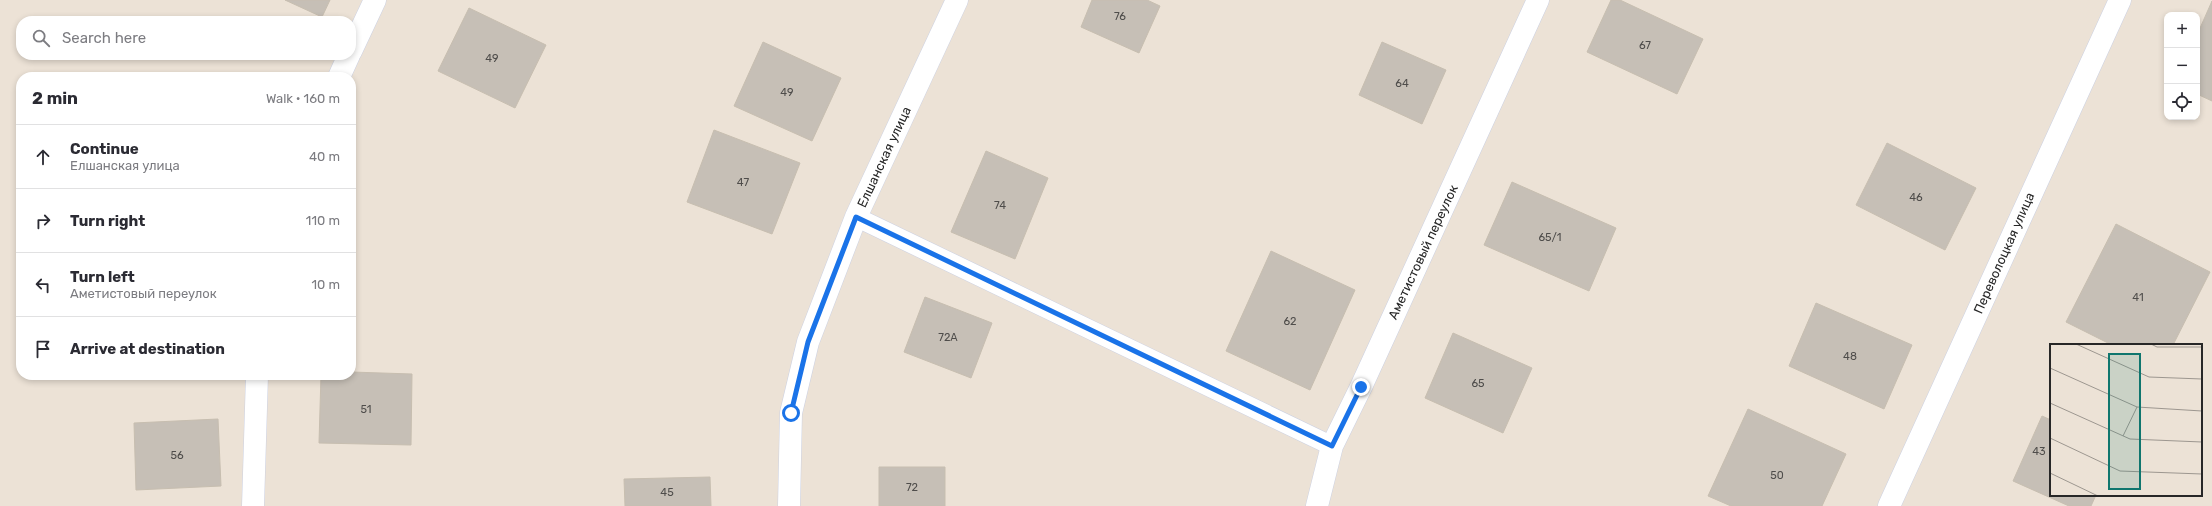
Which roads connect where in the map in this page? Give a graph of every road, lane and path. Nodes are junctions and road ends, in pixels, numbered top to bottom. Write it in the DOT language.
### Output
graph roads {
  1 [pos="375,0"];
  2 [pos="957,0"];
  3 [pos="1538,0"];
  4 [pos="2120,0"];
  5 [pos="356,40"];
  6 [pos="347,60"];
  7 [pos="341,72"];
  8 [pos="856,217"];
  9 [pos="257,380"];
  10 [pos="1332,446"];
  11 [pos="253,506"];
  12 [pos="789,506"];
  13 [pos="1317,506"];
  14 [pos="1889,506"];
  1 -- 5 [label="street"];
  2 -- 8 [label="street, Елшанская улица"];
  3 -- 10 [label="street, Аметистовый переулок"];
  4 -- 14 [label="street, Переволоцкая улица"];
  6 -- 7 [label="street"];
  8 -- 10 [label="lane"];
  8 -- 12 [label="street, Елшанская улица"];
  9 -- 11 [label="street"];
  10 -- 13 [label="street, Аметистовый переулок"];
}
